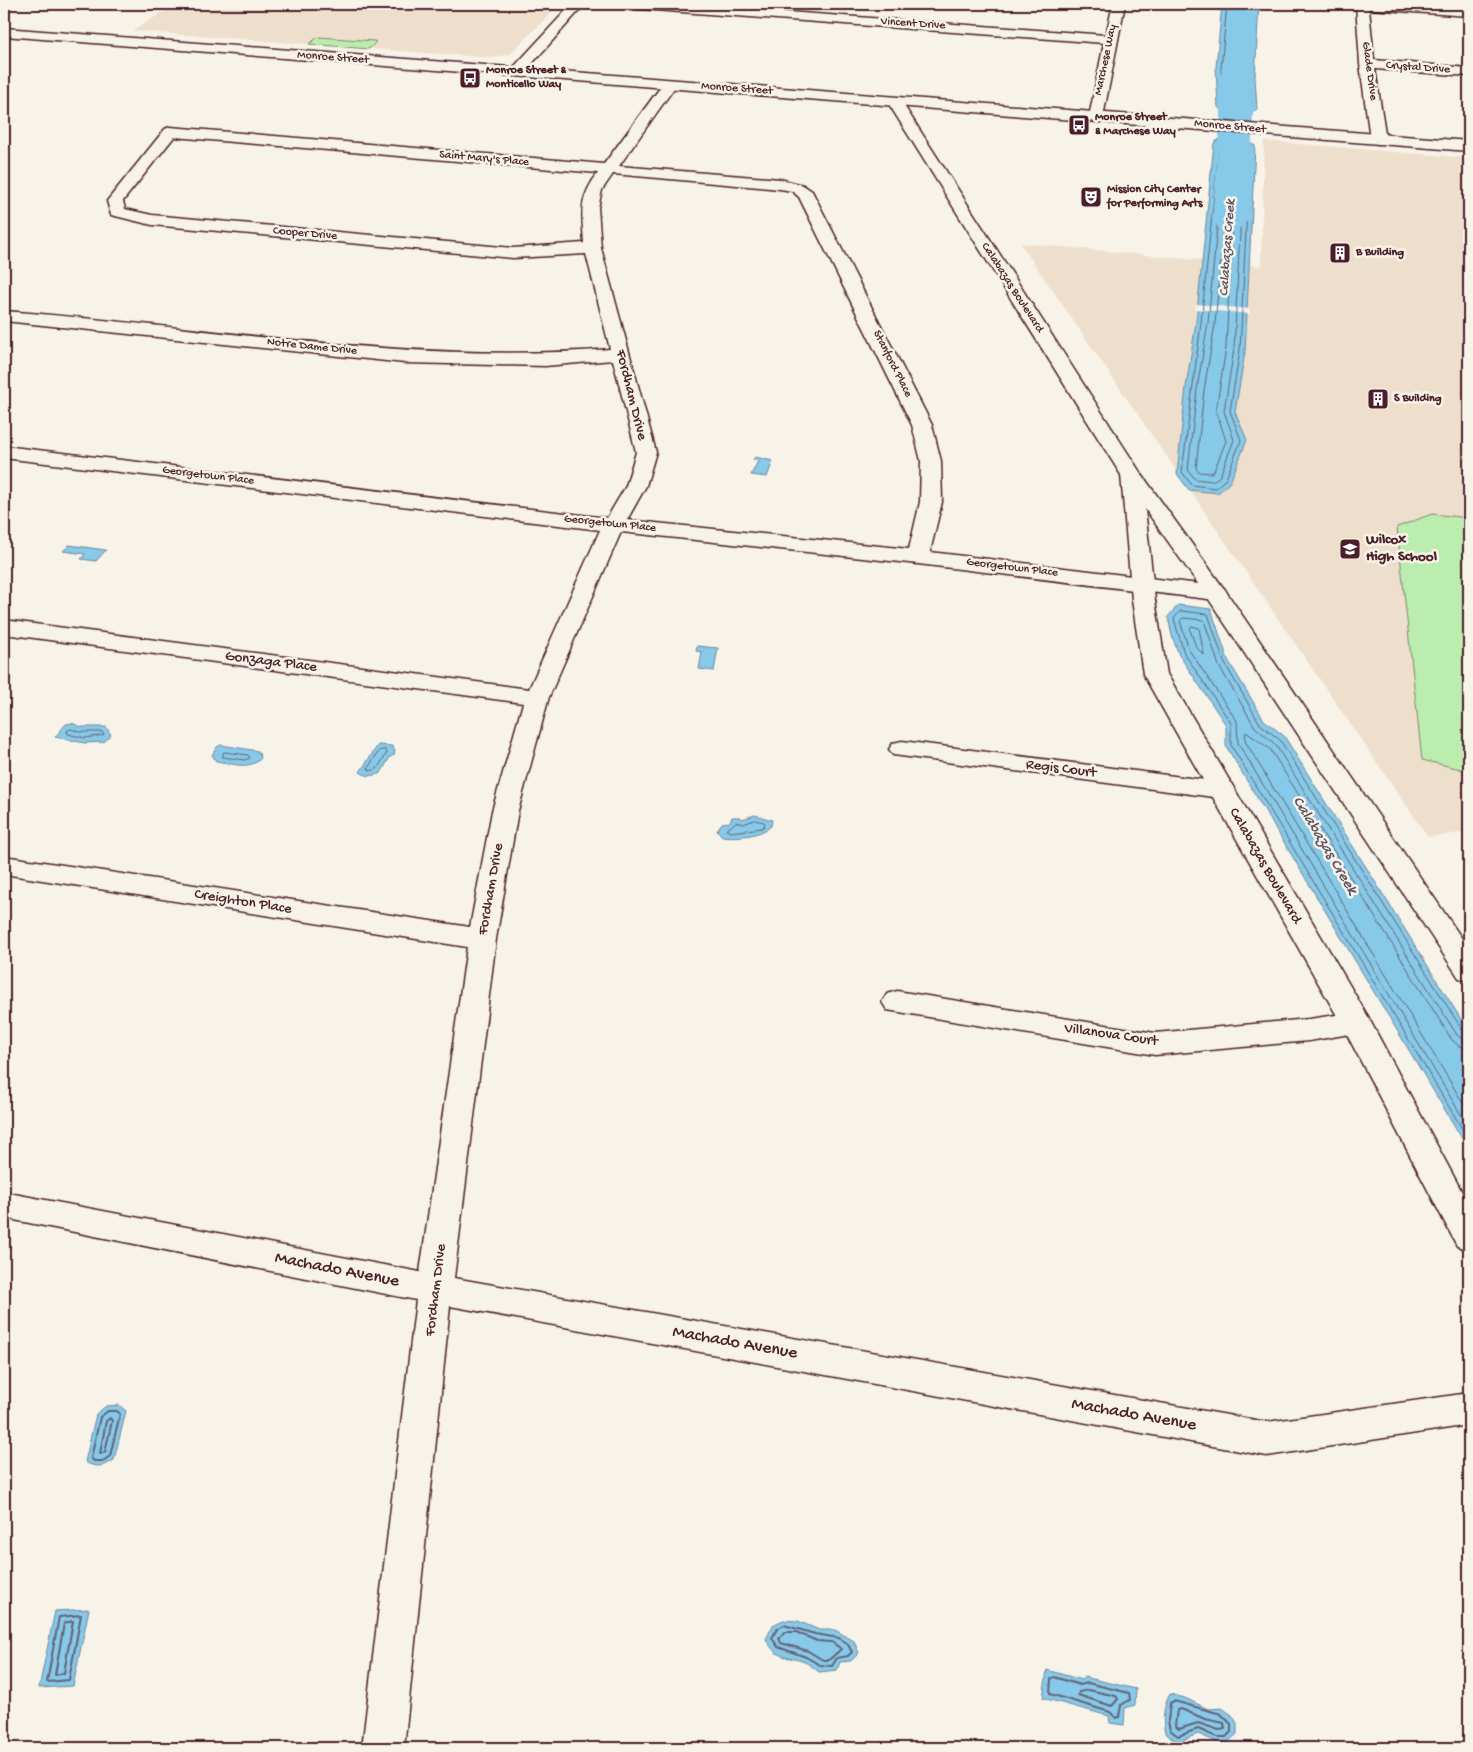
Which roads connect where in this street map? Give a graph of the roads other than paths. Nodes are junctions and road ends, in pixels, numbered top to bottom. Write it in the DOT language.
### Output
graph roads {
  1 [pos="579,4"];
  2 [pos="626,4"];
  3 [pos="1118,4"];
  4 [pos="1362,4"];
  5 [pos="766,8"];
  6 [pos="1469,12"];
  7 [pos="4,33"];
  8 [pos="1111,39"];
  9 [pos="1367,64"];
  10 [pos="517,72"];
  11 [pos="1469,72"];
  12 [pos="670,84"];
  13 [pos="894,101"];
  14 [pos="1096,117"];
  15 [pos="170,132"];
  16 [pos="1378,139"];
  17 [pos="1469,146"];
  18 [pos="608,169"];
  19 [pos="797,188"];
  20 [pos="593,248"];
  21 [pos="4,316"];
  22 [pos="621,354"];
  23 [pos="4,452"];
  24 [pos="1131,474"];
  25 [pos="613,525"];
  26 [pos="918,557"];
  27 [pos="1144,585"];
  28 [pos="1216,593"];
  29 [pos="4,627"];
  30 [pos="537,697"];
  31 [pos="902,748"];
  32 [pos="1221,790"];
  33 [pos="4,865"];
  34 [pos="482,939"];
  35 [pos="1469,971"];
  36 [pos="897,1002"];
  37 [pos="1356,1023"];
  38 [pos="4,1205"];
  39 [pos="1469,1236"];
  40 [pos="434,1289"];
  41 [pos="1469,1409"];
  42 [pos="383,1748"];
  1 -- 10 [label="street"];
  2 -- 5 [label="street, Vincent Drive"];
  3 -- 8 [label="street, Marchese Way"];
  4 -- 6 [label="street"];
  4 -- 9 [label="street, Glade Drive"];
  5 -- 8 [label="street, Vincent Drive"];
  7 -- 10 [label="street, Monroe Street"];
  8 -- 14 [label="street, Marchese Way"];
  9 -- 11 [label="street, Crystal Drive"];
  9 -- 16 [label="street, Glade Drive"];
  10 -- 12 [label="street, Monroe Street"];
  12 -- 13 [label="street, Monroe Street"];
  12 -- 18 [label="street, Fordham Drive"];
  13 -- 14 [label="street, Monroe Street"];
  13 -- 24 [label="street, Calabazas Boulevard"];
  14 -- 16 [label="street, Monroe Street"];
  15 -- 18 [label="street, Saint Mary's Place"];
  15 -- 20 [label="street, Cooper Drive"];
  16 -- 17 [label="street, Monroe Street"];
  18 -- 19 [label="street, Saint Mary's Place"];
  18 -- 20 [label="street, Fordham Drive"];
  19 -- 26 [label="street, Stanford Place"];
  20 -- 22 [label="street, Fordham Drive"];
  21 -- 22 [label="street, Notre Dame Drive"];
  22 -- 25 [label="street, Fordham Drive"];
  23 -- 25 [label="street, Georgetown Place"];
  24 -- 27 [label="street, Calabazas Boulevard"];
  24 -- 28 [label="street, Calabazas Boulevard"];
  25 -- 26 [label="street, Georgetown Place"];
  25 -- 30 [label="street, Fordham Drive"];
  26 -- 27 [label="street, Georgetown Place"];
  27 -- 28 [label="street, Georgetown Place"];
  27 -- 32 [label="street, Calabazas Boulevard"];
  28 -- 35 [label="street, Calabazas Boulevard"];
  29 -- 30 [label="street, Gonzaga Place"];
  30 -- 34 [label="street, Fordham Drive"];
  31 -- 32 [label="street, Regis Court"];
  32 -- 37 [label="street, Calabazas Boulevard"];
  33 -- 34 [label="street, Creighton Place"];
  34 -- 40 [label="street, Fordham Drive"];
  36 -- 37 [label="street, Villanova Court"];
  37 -- 39 [label="street, Calabazas Boulevard"];
  38 -- 40 [label="street, Machado Avenue"];
  40 -- 41 [label="street, Machado Avenue"];
  40 -- 42 [label="street, Fordham Drive"];
}
